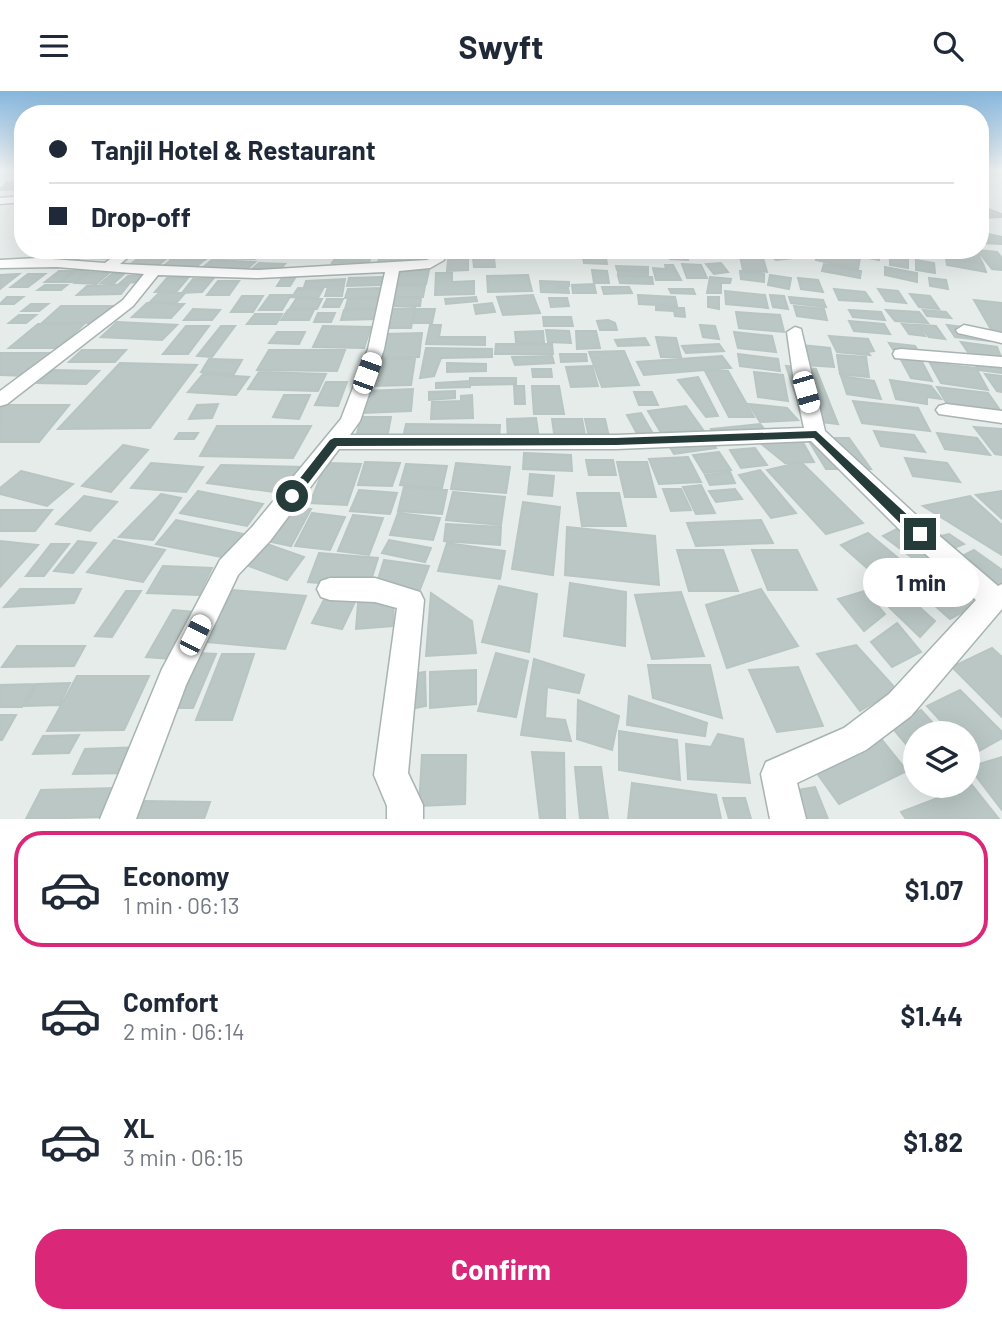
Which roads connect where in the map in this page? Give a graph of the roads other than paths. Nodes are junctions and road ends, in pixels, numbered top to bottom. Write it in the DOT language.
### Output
graph roads {
  1 [pos="119,259"];
  2 [pos="437,259"];
  3 [pos="0,264"];
  4 [pos="108,267"];
  5 [pos="393,268"];
  6 [pos="154,271"];
  7 [pos="964,330"];
  8 [pos="795,332"];
  9 [pos="1002,338"];
  10 [pos="901,354"];
  11 [pos="1002,362"];
  12 [pos="0,400"];
  13 [pos="946,410"];
  14 [pos="1002,417"];
  15 [pos="816,434"];
  16 [pos="334,442"];
  17 [pos="330,589"];
  18 [pos="998,598"];
  19 [pos="118,819"];
  20 [pos="405,819"];
  21 [pos="788,819"];
  1 -- 4 [label="street"];
  2 -- 5 [label="street"];
  3 -- 4 [label="street"];
  4 -- 6 [label="street"];
  5 -- 6 [label="street"];
  5 -- 16 [label="street"];
  6 -- 12 [label="street"];
  7 -- 9 [label="street"];
  8 -- 15 [label="street"];
  10 -- 11 [label="street"];
  13 -- 14 [label="street"];
  15 -- 16 [label="street"];
  15 -- 18 [label="street"];
  16 -- 19 [label="street"];
  17 -- 20 [label="street"];
  18 -- 21 [label="street"];
}
